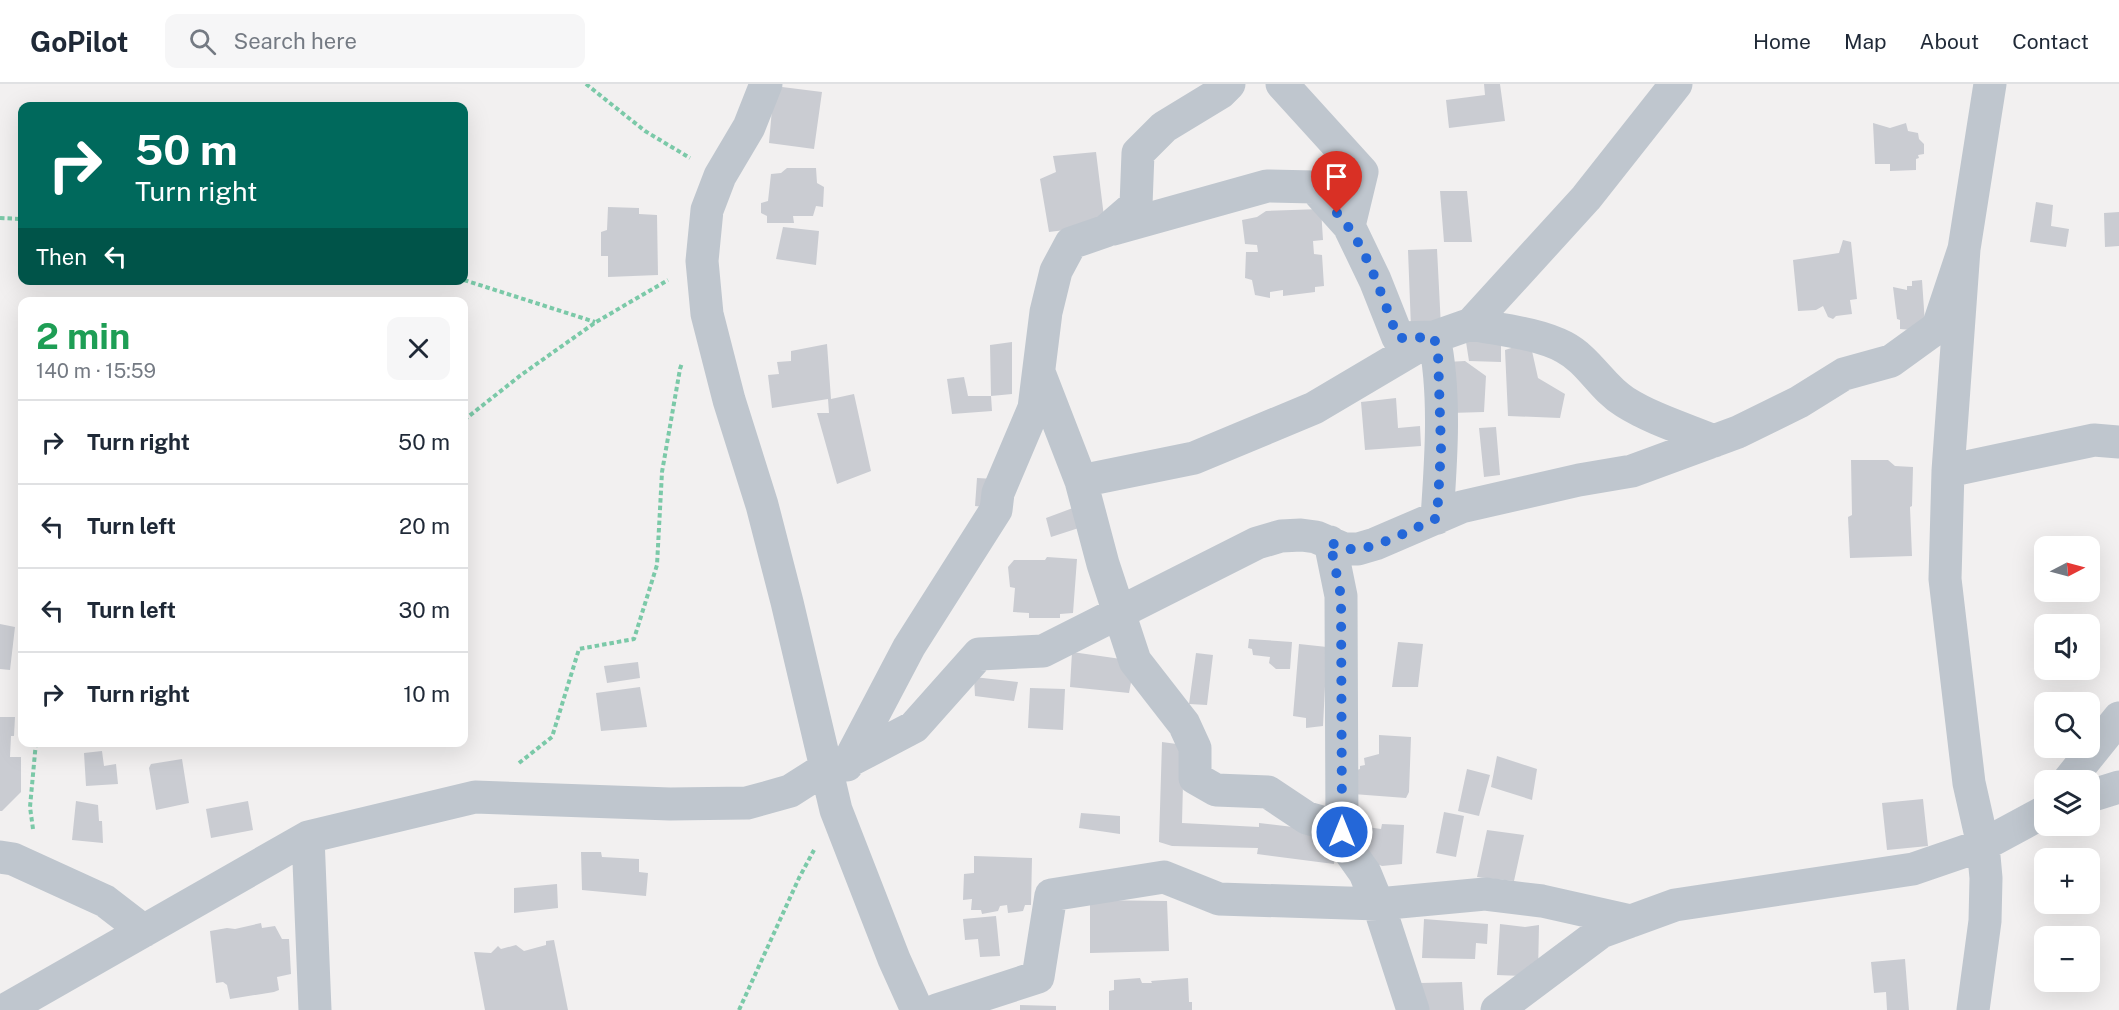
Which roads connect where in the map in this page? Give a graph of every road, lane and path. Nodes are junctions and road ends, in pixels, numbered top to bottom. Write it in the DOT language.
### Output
graph roads {
  1 [pos="585,84"];
  2 [pos="766,84"];
  3 [pos="1229,84"];
  4 [pos="1282,84"];
  5 [pos="1676,84"];
  6 [pos="1990,84"];
  7 [pos="720,176"];
  8 [pos="0,218"];
  9 [pos="18,219"];
  10 [pos="1349,226"];
  11 [pos="1106,231"];
  12 [pos="1964,249"];
  13 [pos="702,261"];
  14 [pos="468,281"];
  15 [pos="707,314"];
  16 [pos="596,322"];
  17 [pos="1471,324"];
  18 [pos="1434,337"];
  19 [pos="1039,374"];
  20 [pos="468,417"];
  21 [pos="1714,441"];
  22 [pos="2119,442"];
  23 [pos="1948,471"];
  24 [pos="1081,481"];
  25 [pos="1437,518"];
  26 [pos="1330,542"];
  27 [pos="1119,614"];
  28 [pos="2119,718"];
  29 [pos="36,747"];
  30 [pos="518,763"];
  31 [pos="2077,770"];
  32 [pos="836,781"];
  33 [pos="2119,787"];
  34 [pos="2100,793"];
  35 [pos="2034,817"];
  36 [pos="1342,832"];
  37 [pos="309,837"];
  38 [pos="1983,845"];
  39 [pos="0,857"];
  40 [pos="40,872"];
  41 [pos="1378,904"];
  42 [pos="1631,921"];
  43 [pos="144,931"];
  44 [pos="5,1010"];
  45 [pos="315,1010"];
  46 [pos="739,1010"];
  47 [pos="917,1010"];
  48 [pos="937,1010"];
  49 [pos="1413,1010"];
  50 [pos="1497,1010"];
  51 [pos="1973,1010"];
  1 -- 7 [label="path"];
  2 -- 7 [label="street"];
  3 -- 11 [label="street"];
  4 -- 10 [label="street"];
  5 -- 17 [label="street"];
  6 -- 12 [label="street"];
  7 -- 13 [label="street"];
  8 -- 9 [label="path"];
  10 -- 11 [label="street"];
  10 -- 18 [label="street"];
  11 -- 19 [label="street"];
  12 -- 21 [label="street"];
  12 -- 23 [label="street"];
  13 -- 15 [label="street"];
  13 -- 16 [label="path"];
  14 -- 16 [label="path"];
  15 -- 30 [label="path"];
  15 -- 32 [label="street"];
  16 -- 20 [label="path"];
  17 -- 18 [label="street"];
  17 -- 21 [label="street"];
  18 -- 24 [label="street"];
  18 -- 25 [label="street"];
  19 -- 24 [label="street"];
  19 -- 32 [label="street"];
  21 -- 25 [label="street"];
  22 -- 23 [label="street"];
  23 -- 38 [label="street"];
  24 -- 27 [label="street"];
  25 -- 26 [label="street"];
  26 -- 27 [label="street"];
  26 -- 36 [label="street"];
  27 -- 32 [label="street"];
  27 -- 36 [label="street"];
  28 -- 31 [label="street"];
  29 -- 40 [label="path"];
  32 -- 37 [label="street"];
  32 -- 46 [label="path"];
  32 -- 47 [label="street"];
  33 -- 34 [label="street"];
  35 -- 38 [label="street"];
  36 -- 41 [label="street"];
  37 -- 43 [label="street"];
  37 -- 45 [label="street"];
  38 -- 42 [label="street"];
  38 -- 51 [label="street"];
  39 -- 40 [label="street"];
  40 -- 43 [label="street"];
  41 -- 42 [label="street"];
  41 -- 48 [label="street"];
  41 -- 49 [label="street"];
  42 -- 50 [label="street"];
  43 -- 44 [label="street"];
}
